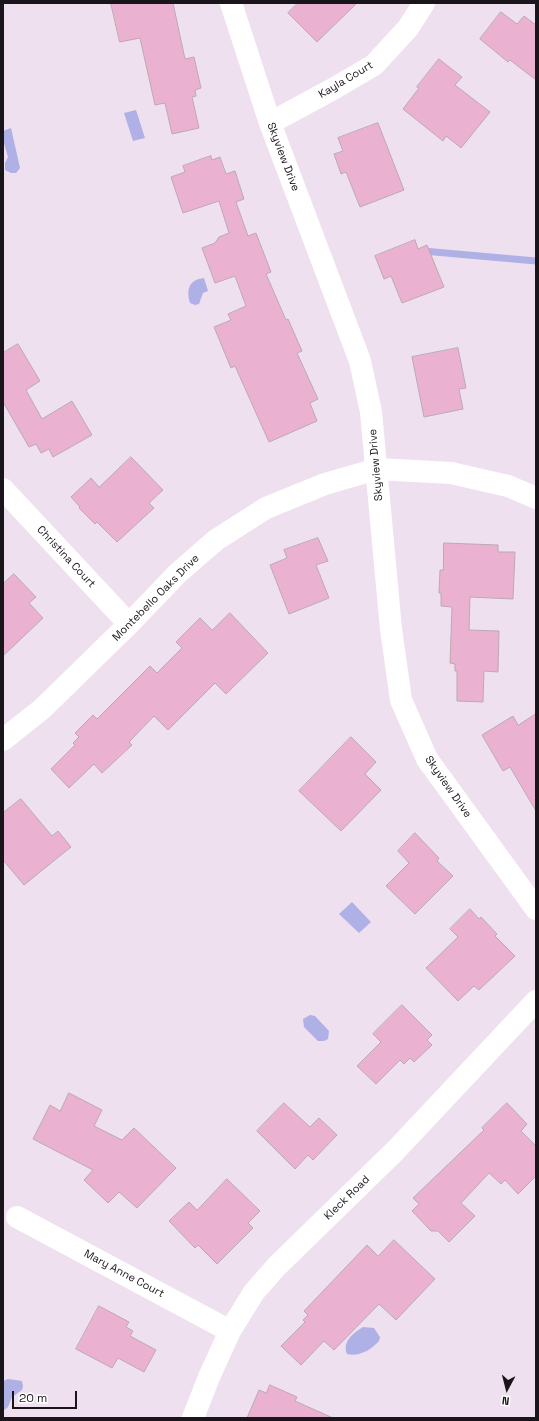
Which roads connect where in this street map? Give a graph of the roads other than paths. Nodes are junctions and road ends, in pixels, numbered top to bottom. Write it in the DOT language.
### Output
graph roads {
  1 [pos="231,3"];
  2 [pos="424,3"];
  3 [pos="270,123"];
  4 [pos="377,469"];
  5 [pos="3,489"];
  6 [pos="536,498"];
  7 [pos="129,624"];
  8 [pos="3,740"];
  9 [pos="536,909"];
  10 [pos="536,1001"];
  11 [pos="17,1217"];
  12 [pos="230,1331"];
  13 [pos="193,1418"];
  1 -- 3 [label="street, Skyview Drive"];
  2 -- 3 [label="street, Kayla Court"];
  3 -- 4 [label="street, Skyview Drive"];
  4 -- 6 [label="street, Montebello Oaks Drive"];
  4 -- 7 [label="street, Montebello Oaks Drive"];
  4 -- 9 [label="street, Skyview Drive"];
  5 -- 7 [label="street, Christina Court"];
  7 -- 8 [label="street, Montebello Oaks Drive"];
  10 -- 12 [label="street, Kleck Road"];
  11 -- 12 [label="street, Mary Anne Court"];
  12 -- 13 [label="street, Kleck Road"];
}
